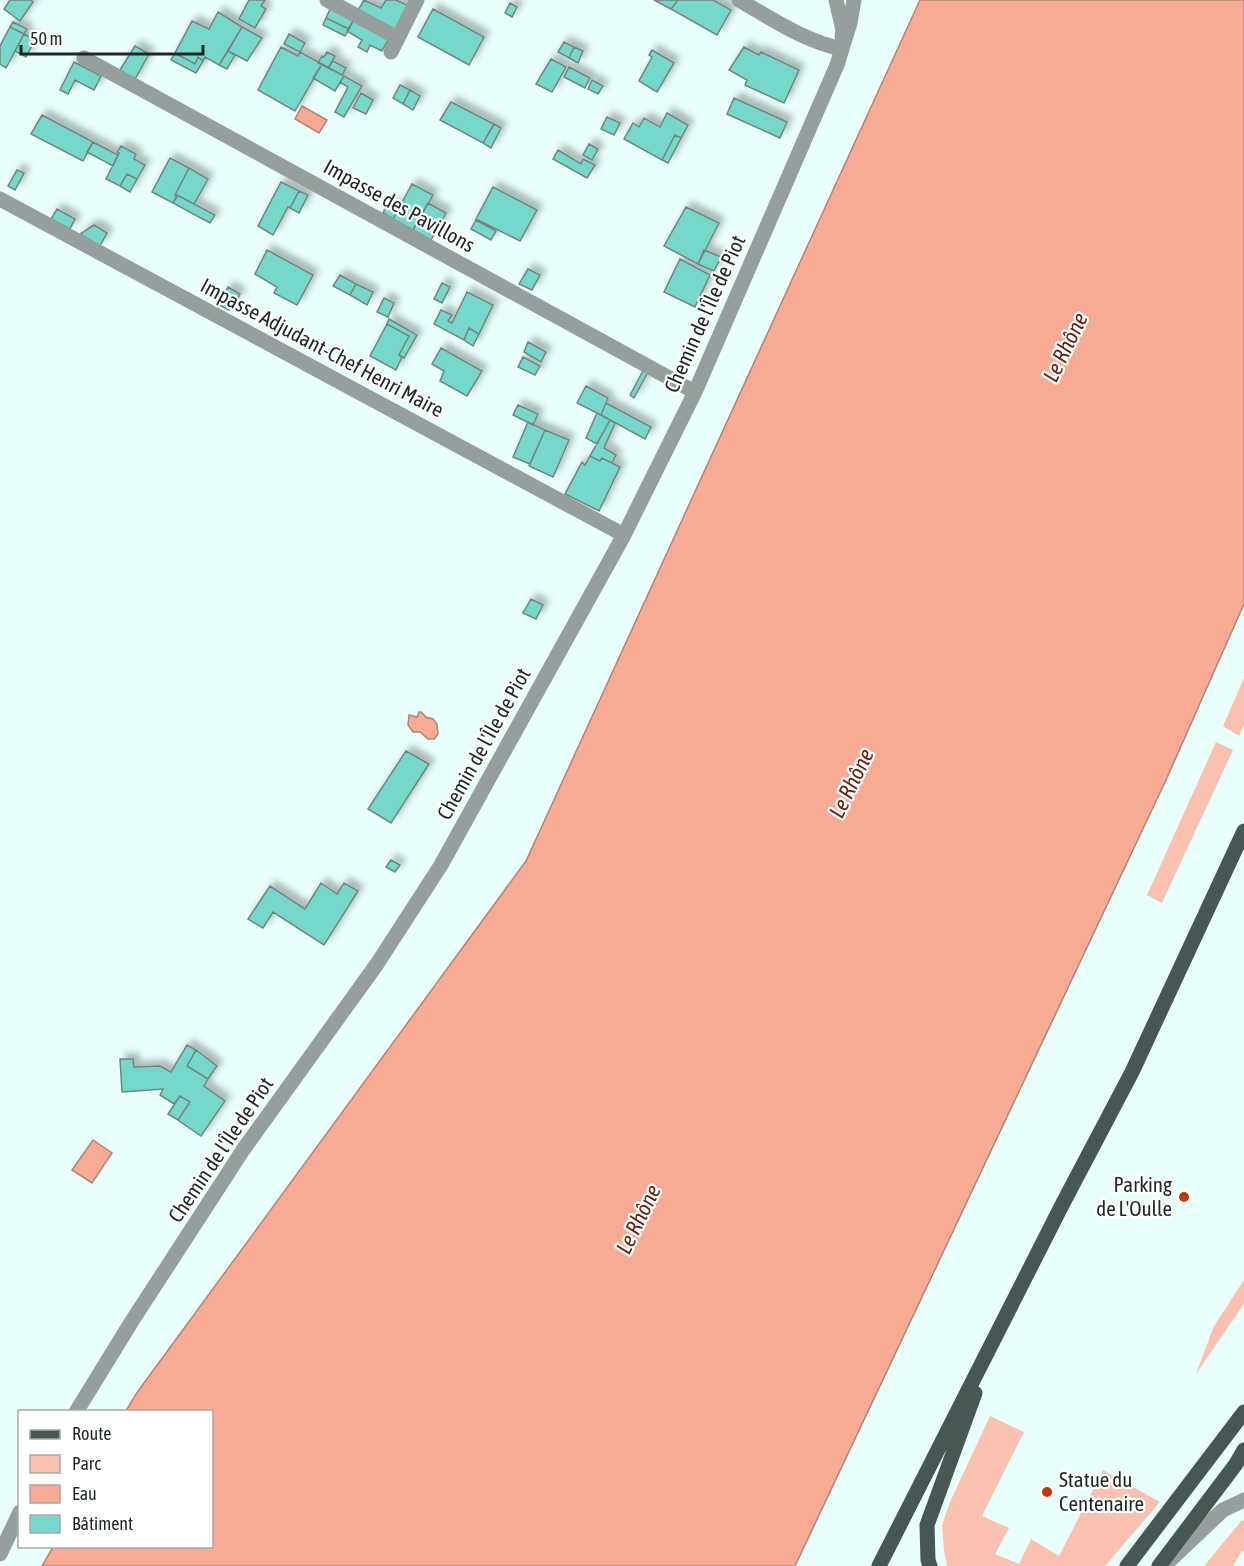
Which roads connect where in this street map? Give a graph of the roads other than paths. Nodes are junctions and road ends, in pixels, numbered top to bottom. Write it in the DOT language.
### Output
graph roads {
  1 [pos="327,0"];
  2 [pos="417,0"];
  3 [pos="739,0"];
  4 [pos="836,0"];
  5 [pos="854,0"];
  6 [pos="398,38"];
  7 [pos="842,49"];
  8 [pos="391,52"];
  9 [pos="84,58"];
  10 [pos="0,199"];
  11 [pos="695,392"];
  12 [pos="624,535"];
  13 [pos="1244,831"];
  14 [pos="996,1334"];
  15 [pos="77,1410"];
  16 [pos="1244,1412"];
  17 [pos="1244,1450"];
  18 [pos="1244,1500"];
  19 [pos="18,1516"];
  20 [pos="0,1554"];
  21 [pos="879,1566"];
  22 [pos="930,1566"];
  23 [pos="1127,1566"];
  24 [pos="1159,1566"];
  25 [pos="1164,1566"];
  1 -- 6 [label="street"];
  2 -- 6 [label="street"];
  3 -- 7 [label="street"];
  4 -- 7 [label="street, Chemin de l'Île de Piot"];
  5 -- 7 [label="street, Chemin de l'Île de Piot"];
  6 -- 8 [label="street"];
  7 -- 11 [label="street, Chemin de l'Île de Piot"];
  9 -- 11 [label="street, Impasse des Pavillons"];
  10 -- 12 [label="street, Impasse Adjudant-Chef Henri Maire"];
  11 -- 12 [label="street, Chemin de l'Île de Piot"];
  12 -- 15 [label="street, Chemin de l'Île de Piot"];
  13 -- 14 [label="main road"];
  14 -- 21 [label="main road"];
  14 -- 22 [label="main road"];
  16 -- 23 [label="main road"];
  17 -- 24 [label="main road"];
  18 -- 25 [label="street"];
  19 -- 20 [label="street"];
}
